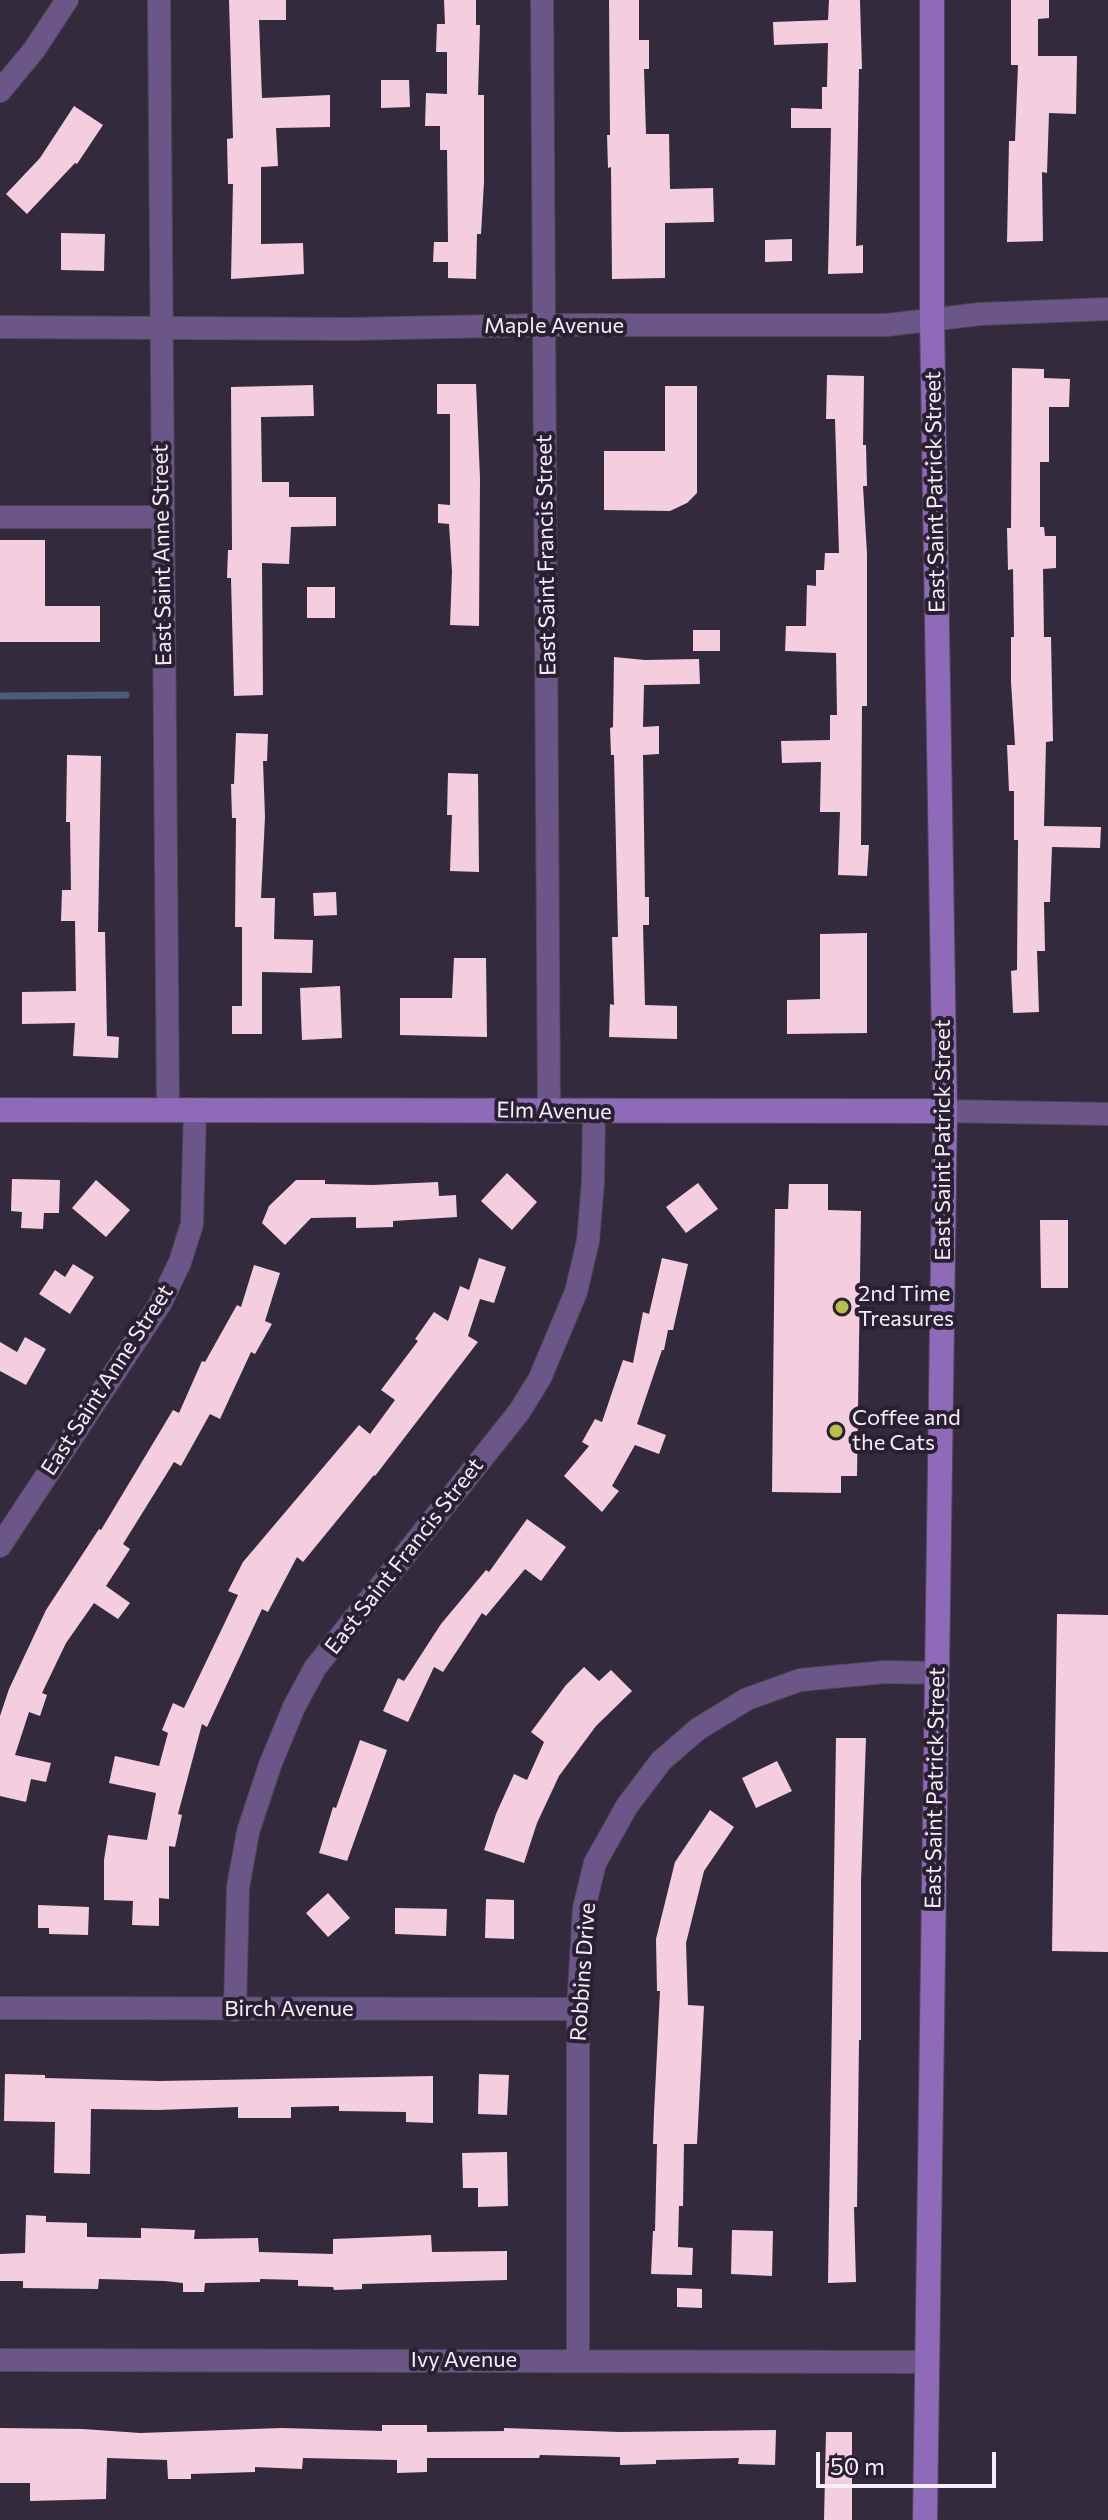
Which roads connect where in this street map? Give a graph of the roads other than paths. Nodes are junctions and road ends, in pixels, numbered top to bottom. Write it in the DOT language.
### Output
graph roads {
  1 [pos="67,0"];
  2 [pos="159,0"];
  3 [pos="542,0"];
  4 [pos="932,0"];
  5 [pos="0,91"];
  6 [pos="1108,309"];
  7 [pos="932,319"];
  8 [pos="543,325"];
  9 [pos="0,327"];
  10 [pos="160,328"];
  11 [pos="0,517"];
  12 [pos="162,517"];
  13 [pos="0,1110"];
  14 [pos="168,1110"];
  15 [pos="195,1110"];
  16 [pos="549,1110"];
  17 [pos="945,1111"];
  18 [pos="594,1112"];
  19 [pos="1108,1114"];
  20 [pos="0,1546"];
  21 [pos="936,1673"];
  22 [pos="0,2008"];
  23 [pos="578,2009"];
  24 [pos="235,2010"];
  25 [pos="578,2359"];
  26 [pos="0,2360"];
  27 [pos="928,2362"];
  28 [pos="925,2520"];
  1 -- 5 [label="street"];
  2 -- 10 [label="street, East Saint Anne Street"];
  3 -- 8 [label="street, East Saint Francis Street"];
  4 -- 7 [label="main road, East Saint Patrick Street"];
  6 -- 7 [label="street, Maple Avenue"];
  7 -- 8 [label="street, Maple Avenue"];
  7 -- 17 [label="main road, East Saint Patrick Street"];
  8 -- 10 [label="street, Maple Avenue"];
  8 -- 16 [label="street, East Saint Francis Street"];
  9 -- 10 [label="street, Maple Avenue"];
  10 -- 12 [label="street, East Saint Anne Street"];
  11 -- 12 [label="street"];
  12 -- 14 [label="street, East Saint Anne Street"];
  13 -- 14 [label="main road, Elm Avenue"];
  14 -- 15 [label="main road, Elm Avenue"];
  15 -- 16 [label="main road, Elm Avenue"];
  15 -- 20 [label="street, East Saint Anne Street"];
  16 -- 18 [label="main road, Elm Avenue"];
  17 -- 18 [label="main road, Elm Avenue"];
  17 -- 19 [label="street, Elm Avenue"];
  17 -- 21 [label="main road, East Saint Patrick Street"];
  18 -- 24 [label="street, East Saint Francis Street"];
  21 -- 23 [label="street, Robbins Drive"];
  21 -- 27 [label="main road, East Saint Patrick Street"];
  22 -- 24 [label="street, Birch Avenue"];
  23 -- 24 [label="street, Birch Avenue"];
  23 -- 25 [label="street, Robbins Drive"];
  25 -- 26 [label="street, Ivy Avenue"];
  25 -- 27 [label="street, Ivy Avenue"];
  27 -- 28 [label="main road, East Saint Patrick Street"];
}
